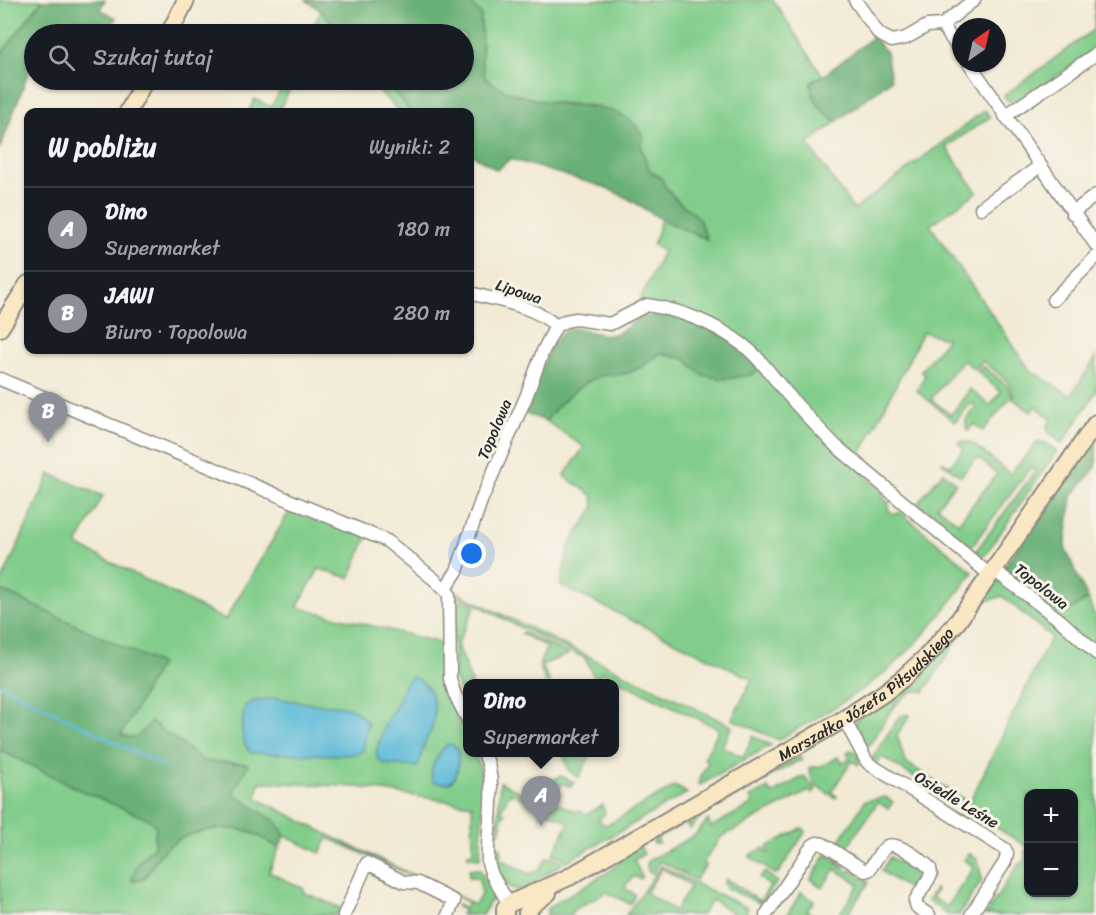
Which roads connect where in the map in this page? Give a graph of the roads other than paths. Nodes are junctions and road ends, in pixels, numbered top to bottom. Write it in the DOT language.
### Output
graph roads {
  1 [pos="186,0"];
  2 [pos="855,0"];
  3 [pos="974,0"];
  4 [pos="174,24"];
  5 [pos="942,25"];
  6 [pos="952,39"];
  7 [pos="1096,54"];
  8 [pos="975,72"];
  9 [pos="140,90"];
  10 [pos="130,108"];
  11 [pos="1005,116"];
  12 [pos="1040,166"];
  13 [pos="1096,195"];
  14 [pos="981,208"];
  15 [pos="1072,213"];
  16 [pos="1096,245"];
  17 [pos="1096,257"];
  18 [pos="24,290"];
  19 [pos="474,294"];
  20 [pos="1053,300"];
  21 [pos="556,326"];
  22 [pos="0,328"];
  23 [pos="0,380"];
  24 [pos="1092,428"];
  25 [pos="992,572"];
  26 [pos="446,589"];
  27 [pos="1096,653"];
  28 [pos="463,710"];
  29 [pos="844,719"];
  30 [pos="485,757"];
  31 [pos="513,911"];
  32 [pos="769,912"];
  33 [pos="344,915"];
  34 [pos="448,915"];
  35 [pos="929,915"];
  36 [pos="971,915"];
  1 -- 4 [label="street"];
  2 -- 5 [label="street"];
  3 -- 5 [label="street"];
  5 -- 6 [label="street"];
  7 -- 11 [label="street"];
  8 -- 11 [label="street"];
  9 -- 10 [label="street"];
  11 -- 12 [label="street"];
  12 -- 14 [label="street"];
  12 -- 15 [label="street"];
  13 -- 15 [label="street"];
  15 -- 16 [label="street"];
  17 -- 20 [label="street"];
  18 -- 22 [label="street"];
  19 -- 21 [label="street, Lipowa"];
  21 -- 25 [label="street, Topolowa"];
  21 -- 26 [label="street, Topolowa"];
  23 -- 26 [label="street"];
  24 -- 25 [label="street, Marszałka Józefa Piłsudskiego"];
  25 -- 27 [label="street, Topolowa"];
  25 -- 29 [label="street, Marszałka Józefa Piłsudskiego"];
  26 -- 28 [label="street"];
  29 -- 31 [label="street, Marszałka Józefa Piłsudskiego"];
  29 -- 36 [label="street, Osiedle Leśne"];
  30 -- 31 [label="street, Marszałka Józefa Piłsudskiego"];
  32 -- 35 [label="street"];
  33 -- 34 [label="street"];
}
